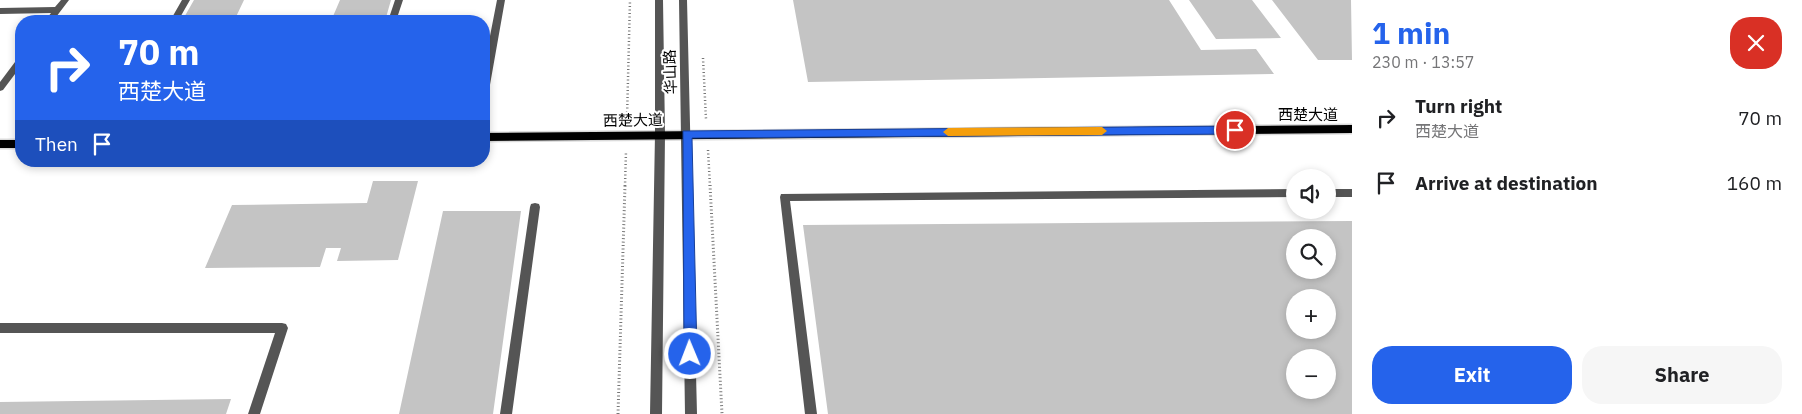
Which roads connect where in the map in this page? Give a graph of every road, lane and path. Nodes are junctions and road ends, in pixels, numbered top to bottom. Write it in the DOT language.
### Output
graph roads {
  1 [pos="65,0"];
  2 [pos="186,0"];
  3 [pos="399,0"];
  4 [pos="501,0"];
  5 [pos="630,0"];
  6 [pos="659,0"];
  7 [pos="683,0"];
  8 [pos="57,10"];
  9 [pos="0,11"];
  10 [pos="53,15"];
  11 [pos="177,15"];
  12 [pos="394,15"];
  13 [pos="490,39"];
  14 [pos="494,39"];
  15 [pos="703,48"];
  16 [pos="490,62"];
  17 [pos="15,68"];
  18 [pos="0,88"];
  19 [pos="1352,129"];
  20 [pos="660,134"];
  21 [pos="687,134"];
  22 [pos="707,134"];
  23 [pos="626,135"];
  24 [pos="490,137"];
  25 [pos="0,144"];
  26 [pos="15,144"];
  27 [pos="1286,193"];
  28 [pos="1336,193"];
  29 [pos="1352,193"];
  30 [pos="535,207"];
  31 [pos="0,328"];
  32 [pos="254,414"];
  33 [pos="506,414"];
  34 [pos="618,414"];
  35 [pos="656,414"];
  36 [pos="691,414"];
  37 [pos="722,414"];
  38 [pos="811,414"];
  1 -- 8 [label="street"];
  2 -- 11 [label="street"];
  3 -- 12 [label="street"];
  4 -- 14 [label="street"];
  5 -- 23 [label="path"];
  6 -- 20 [label="street, 华山路"];
  7 -- 21 [label="street, 华山路"];
  8 -- 9 [label="street"];
  8 -- 10 [label="street"];
  13 -- 14 [label="street"];
  14 -- 16 [label="street"];
  15 -- 22 [label="path"];
  17 -- 18 [label="street"];
  19 -- 22 [label="main road, 西楚大道"];
  20 -- 21 [label="main road, 西楚大道"];
  20 -- 23 [label="main road, 西楚大道"];
  20 -- 35 [label="street, 华山路"];
  21 -- 22 [label="main road, 西楚大道"];
  21 -- 36 [label="street, 华山路"];
  22 -- 37 [label="path"];
  23 -- 24 [label="main road, 西楚大道"];
  23 -- 34 [label="path"];
  25 -- 26 [label="main road"];
  27 -- 38 [label="street"];
  28 -- 29 [label="street"];
  30 -- 33 [label="street"];
  31 -- 32 [label="street"];
}
